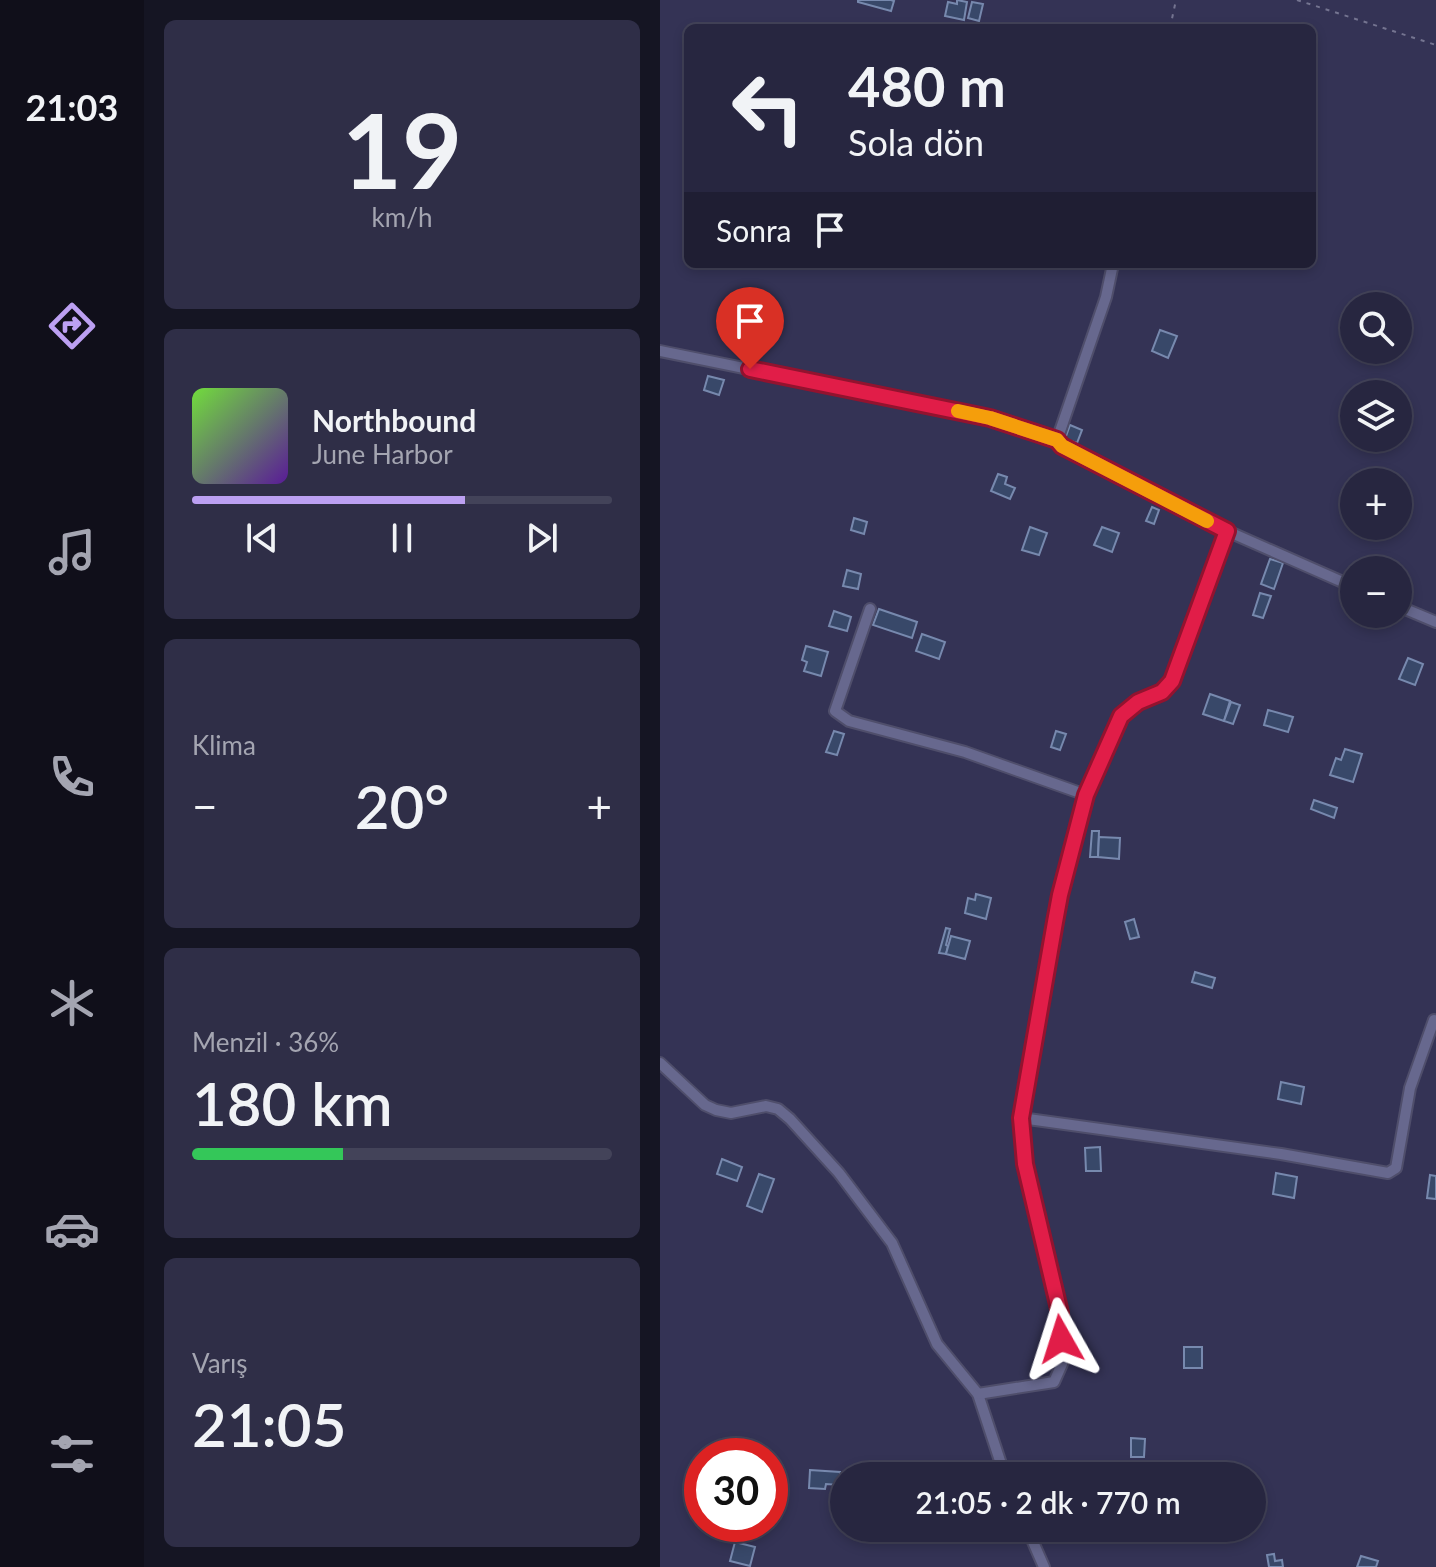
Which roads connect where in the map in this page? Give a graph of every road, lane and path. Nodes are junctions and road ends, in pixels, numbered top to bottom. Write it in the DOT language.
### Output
graph roads {
  1 [pos="1176,0"];
  2 [pos="1297,0"];
  3 [pos="1171,24"];
  4 [pos="1436,45"];
  5 [pos="1112,268"];
  6 [pos="660,351"];
  7 [pos="1057,440"];
  8 [pos="1227,531"];
  9 [pos="1340,581"];
  10 [pos="870,609"];
  11 [pos="1412,612"];
  12 [pos="1436,622"];
  13 [pos="1086,795"];
  14 [pos="1434,1020"];
  15 [pos="660,1063"];
  16 [pos="1021,1118"];
  17 [pos="978,1394"];
  18 [pos="1000,1462"];
  19 [pos="1033,1542"];
  20 [pos="1044,1567"];
  1 -- 3 [label="path"];
  2 -- 4 [label="path"];
  5 -- 7 [label="street"];
  6 -- 7 [label="street"];
  7 -- 8 [label="street"];
  8 -- 9 [label="street"];
  8 -- 13 [label="street"];
  10 -- 13 [label="street"];
  11 -- 12 [label="street"];
  13 -- 16 [label="street"];
  14 -- 16 [label="street"];
  15 -- 17 [label="street"];
  16 -- 17 [label="street"];
  17 -- 18 [label="street"];
  19 -- 20 [label="street"];
}
